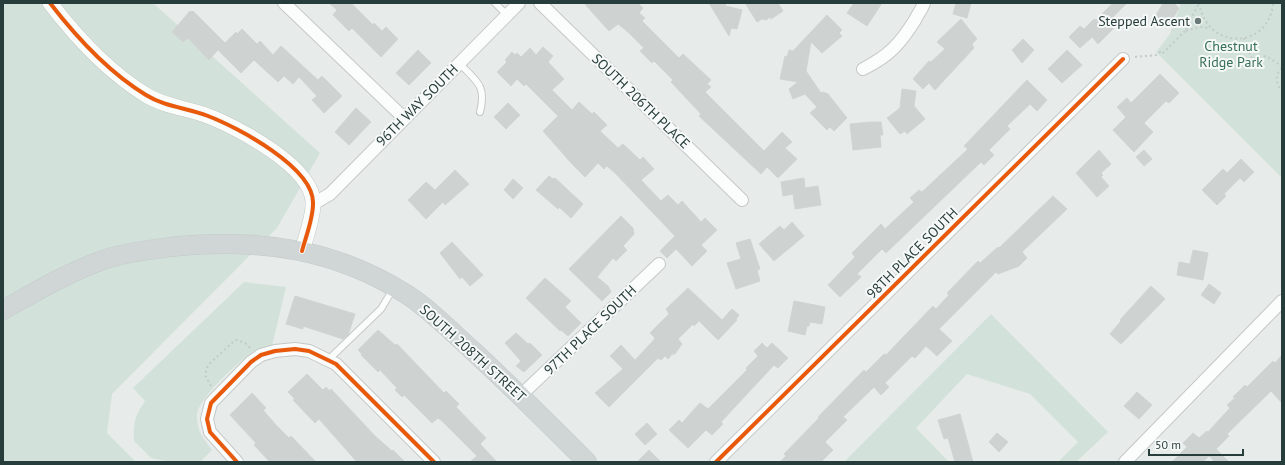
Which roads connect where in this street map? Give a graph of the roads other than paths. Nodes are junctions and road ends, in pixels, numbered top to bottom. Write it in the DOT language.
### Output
graph roads {
  1 [pos="50,3"];
  2 [pos="284,3"];
  3 [pos="495,3"];
  4 [pos="518,3"];
  5 [pos="540,3"];
  6 [pos="924,3"];
  7 [pos="507,15"];
  8 [pos="1123,59"];
  9 [pos="459,63"];
  10 [pos="863,69"];
  11 [pos="480,112"];
  12 [pos="404,118"];
  13 [pos="742,200"];
  14 [pos="313,204"];
  15 [pos="302,251"];
  16 [pos="659,264"];
  17 [pos="395,287"];
  18 [pos="1282,301"];
  19 [pos="3,310"];
  20 [pos="328,360"];
  21 [pos="520,396"];
  22 [pos="237,462"];
  23 [pos="434,462"];
  24 [pos="587,462"];
  25 [pos="716,462"];
  26 [pos="1126,462"];
  1 -- 14 [label="street"];
  2 -- 12 [label="street"];
  3 -- 7 [label="lane"];
  4 -- 7 [label="street, 96TH WAY SOUTH"];
  5 -- 13 [label="street, SOUTH 206TH PLACE"];
  6 -- 10 [label="street"];
  7 -- 9 [label="street, 96TH WAY SOUTH"];
  8 -- 25 [label="street, 98TH PLACE SOUTH"];
  9 -- 11 [label="lane"];
  9 -- 12 [label="street, 96TH WAY SOUTH"];
  12 -- 14 [label="street, 96TH WAY SOUTH"];
  14 -- 15 [label="street"];
  15 -- 17 [label="main road, SOUTH 208TH STREET"];
  15 -- 19 [label="main road, SOUTH 208TH STREET"];
  16 -- 21 [label="street, 97TH PLACE SOUTH"];
  17 -- 20 [label="lane"];
  17 -- 21 [label="main road, SOUTH 208TH STREET"];
  18 -- 26 [label="street"];
  20 -- 22 [label="street"];
  20 -- 23 [label="street"];
  21 -- 24 [label="main road, SOUTH 208TH STREET"];
}
